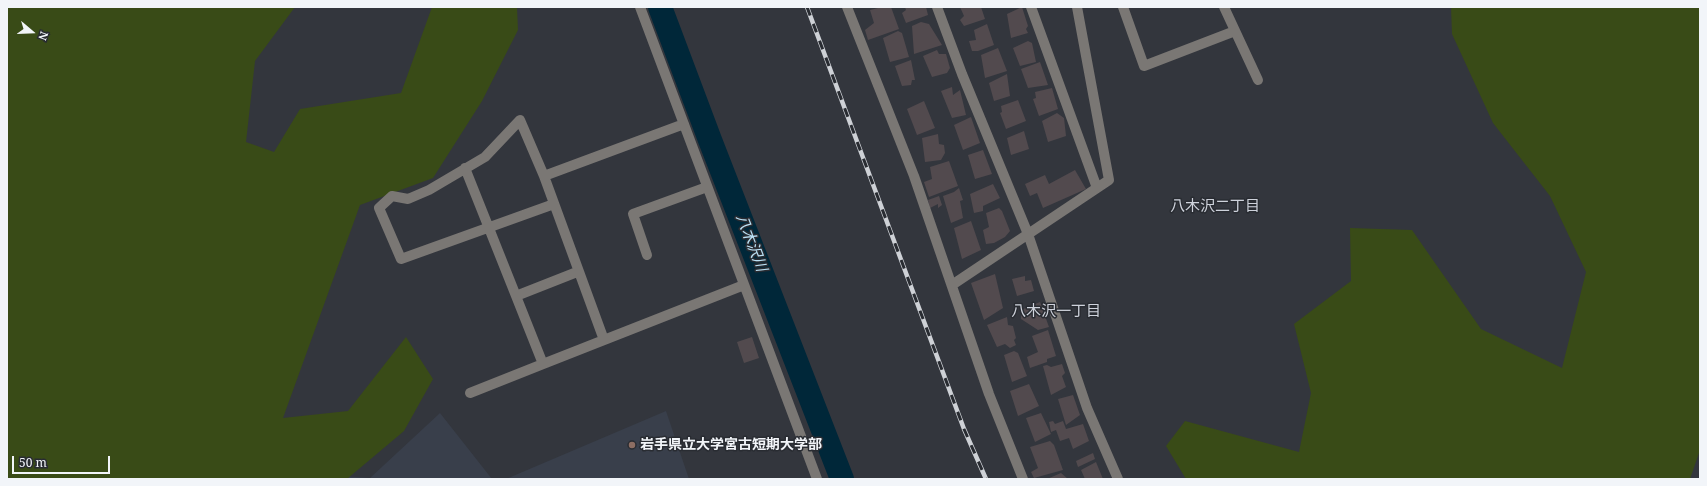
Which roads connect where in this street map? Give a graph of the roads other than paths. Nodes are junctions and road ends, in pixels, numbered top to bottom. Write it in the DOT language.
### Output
graph roads {
  1 [pos="640,7"];
  2 [pos="848,7"];
  3 [pos="937,7"];
  4 [pos="1031,7"];
  5 [pos="1076,7"];
  6 [pos="1123,7"];
  7 [pos="1224,7"];
  8 [pos="1235,31"];
  9 [pos="1258,80"];
  10 [pos="684,124"];
  11 [pos="465,168"];
  12 [pos="544,176"];
  13 [pos="707,187"];
  14 [pos="1097,188"];
  15 [pos="554,204"];
  16 [pos="488,228"];
  17 [pos="1028,234"];
  18 [pos="647,255"];
  19 [pos="577,272"];
  20 [pos="744,285"];
  21 [pos="952,285"];
  22 [pos="516,296"];
  23 [pos="604,340"];
  24 [pos="543,364"];
  25 [pos="470,393"];
  26 [pos="817,479"];
  27 [pos="1023,479"];
  28 [pos="1118,479"];
  1 -- 10 [label="street"];
  2 -- 21 [label="street"];
  3 -- 17 [label="street"];
  4 -- 14 [label="street"];
  5 -- 14 [label="street"];
  6 -- 8 [label="street"];
  7 -- 8 [label="street"];
  8 -- 9 [label="street"];
  10 -- 12 [label="street"];
  10 -- 13 [label="street"];
  11 -- 12 [label="street"];
  11 -- 16 [label="street"];
  11 -- 16 [label="street"];
  12 -- 15 [label="street"];
  13 -- 18 [label="street"];
  13 -- 20 [label="street"];
  14 -- 17 [label="street"];
  15 -- 16 [label="street"];
  15 -- 19 [label="street"];
  16 -- 22 [label="street"];
  17 -- 21 [label="street"];
  17 -- 28 [label="street"];
  19 -- 22 [label="street"];
  19 -- 23 [label="street"];
  20 -- 23 [label="street"];
  20 -- 26 [label="street"];
  21 -- 27 [label="street"];
  22 -- 24 [label="street"];
  23 -- 24 [label="street"];
  24 -- 25 [label="street"];
}
